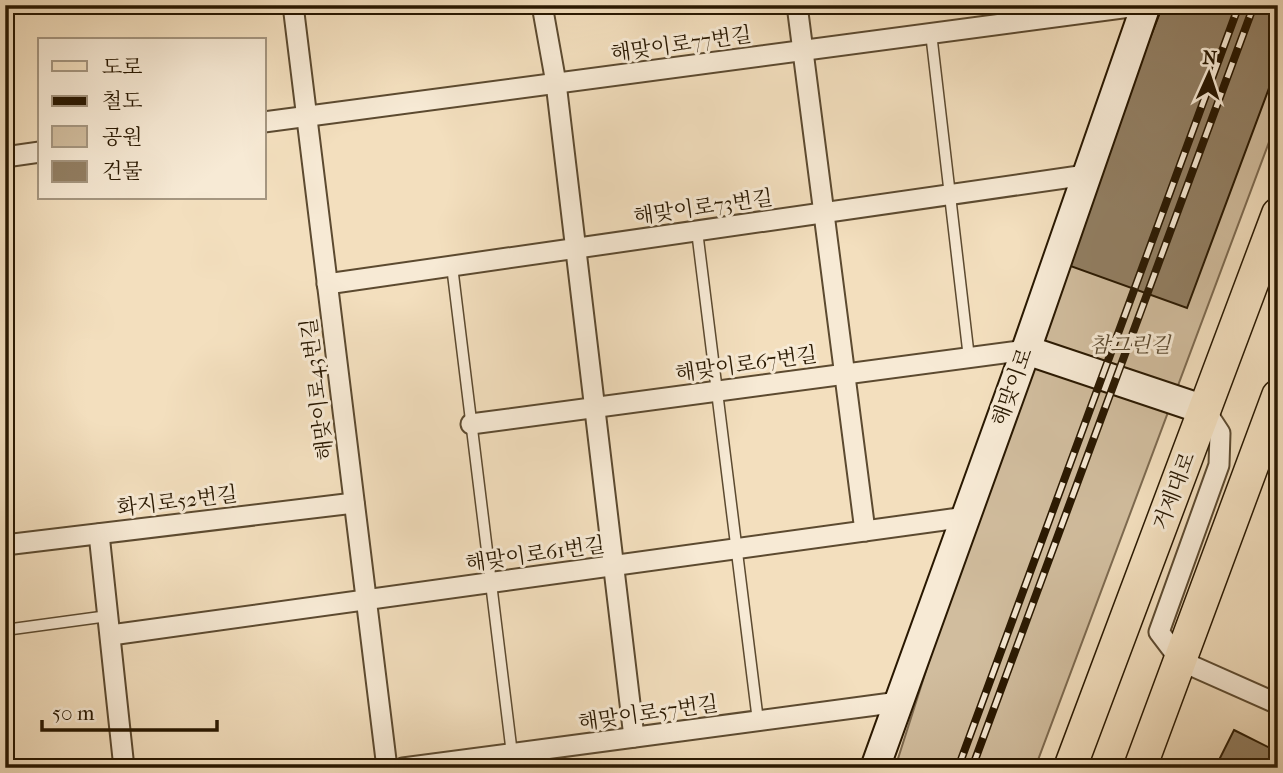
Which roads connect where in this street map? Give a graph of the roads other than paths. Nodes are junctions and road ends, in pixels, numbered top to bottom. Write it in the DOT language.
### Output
graph roads {
  1 [pos="293,5"];
  2 [pos="542,5"];
  3 [pos="797,5"];
  4 [pos="1146,5"];
  5 [pos="931,33"];
  6 [pos="803,51"];
  7 [pos="556,83"];
  8 [pos="307,117"];
  9 [pos="266,122"];
  10 [pos="38,152"];
  11 [pos="5,156"];
  12 [pos="1086,175"];
  13 [pos="950,195"];
  14 [pos="824,213"];
  15 [pos="1278,214"];
  16 [pos="697,231"];
  17 [pos="576,248"];
  18 [pos="452,266"];
  19 [pos="327,284"];
  20 [pos="1026,350"];
  21 [pos="969,358"];
  22 [pos="845,374"];
  23 [pos="717,391"];
  24 [pos="1278,397"];
  25 [pos="595,407"];
  26 [pos="1205,410"];
  27 [pos="471,424"];
  28 [pos="354,503"];
  29 [pos="966,517"];
  30 [pos="865,531"];
  31 [pos="99,534"];
  32 [pos="5,545"];
  33 [pos="736,548"];
  34 [pos="614,566"];
  35 [pos="491,583"];
  36 [pos="366,600"];
  37 [pos="109,626"];
  38 [pos="5,630"];
  39 [pos="1181,661"];
  40 [pos="899,702"];
  41 [pos="1278,704"];
  42 [pos="758,721"];
  43 [pos="634,737"];
  44 [pos="513,754"];
  45 [pos="124,768"];
  46 [pos="387,768"];
  47 [pos="403,768"];
  48 [pos="875,768"];
  49 [pos="1070,768"];
  50 [pos="1140,768"];
  1 -- 8 [label="street, 해맞이로43번길"];
  2 -- 7 [label="street"];
  3 -- 6 [label="street"];
  4 -- 5 [label="street, 해맞이로77번길"];
  4 -- 12 [label="street, 해맞이로"];
  5 -- 6 [label="street, 해맞이로77번길"];
  5 -- 13 [label="lane"];
  6 -- 7 [label="street, 해맞이로77번길"];
  6 -- 14 [label="street"];
  7 -- 8 [label="street, 해맞이로77번길"];
  7 -- 17 [label="street"];
  8 -- 9 [label="street, 해맞이로77번길"];
  8 -- 19 [label="street, 해맞이로43번길"];
  10 -- 11 [label="street"];
  12 -- 13 [label="street, 해맞이로73번길"];
  12 -- 20 [label="street, 해맞이로"];
  13 -- 14 [label="street, 해맞이로73번길"];
  13 -- 21 [label="lane"];
  14 -- 16 [label="street, 해맞이로73번길"];
  14 -- 22 [label="street"];
  15 -- 26 [label="main road, 거제대로"];
  16 -- 17 [label="street, 해맞이로73번길"];
  16 -- 23 [label="lane"];
  17 -- 18 [label="street, 해맞이로73번길"];
  17 -- 25 [label="street"];
  18 -- 19 [label="street, 해맞이로73번길"];
  18 -- 27 [label="lane"];
  19 -- 28 [label="street, 해맞이로43번길"];
  20 -- 21 [label="street, 해맞이로67번길"];
  20 -- 26 [label="street"];
  20 -- 29 [label="street, 해맞이로"];
  21 -- 22 [label="street, 해맞이로67번길"];
  22 -- 23 [label="street, 해맞이로67번길"];
  22 -- 30 [label="street"];
  23 -- 25 [label="street, 해맞이로67번길"];
  23 -- 33 [label="lane"];
  24 -- 39 [label="main road"];
  25 -- 27 [label="street, 해맞이로67번길"];
  25 -- 34 [label="street"];
  26 -- 39 [label="street"];
  26 -- 49 [label="main road, 거제대로"];
  27 -- 35 [label="lane"];
  28 -- 31 [label="street, 화지로52번길"];
  28 -- 36 [label="street, 해맞이로43번길"];
  29 -- 30 [label="street, 해맞이로61번길"];
  29 -- 40 [label="street, 해맞이로"];
  30 -- 33 [label="street, 해맞이로61번길"];
  31 -- 32 [label="street, 화지로52번길"];
  31 -- 37 [label="street"];
  33 -- 34 [label="street, 해맞이로61번길"];
  33 -- 42 [label="lane"];
  34 -- 35 [label="street, 해맞이로61번길"];
  34 -- 43 [label="street"];
  35 -- 36 [label="street, 해맞이로61번길"];
  35 -- 44 [label="lane"];
  36 -- 37 [label="street, 해맞이로61번길"];
  36 -- 46 [label="street, 해맞이로43번길"];
  37 -- 38 [label="lane, 해맞이로61번길"];
  37 -- 45 [label="street"];
  39 -- 41 [label="street"];
  39 -- 50 [label="main road"];
  40 -- 42 [label="street, 해맞이로57번길"];
  40 -- 48 [label="street, 해맞이로"];
  42 -- 43 [label="street, 해맞이로57번길"];
  43 -- 44 [label="street, 해맞이로57번길"];
  44 -- 47 [label="street, 해맞이로57번길"];
}
